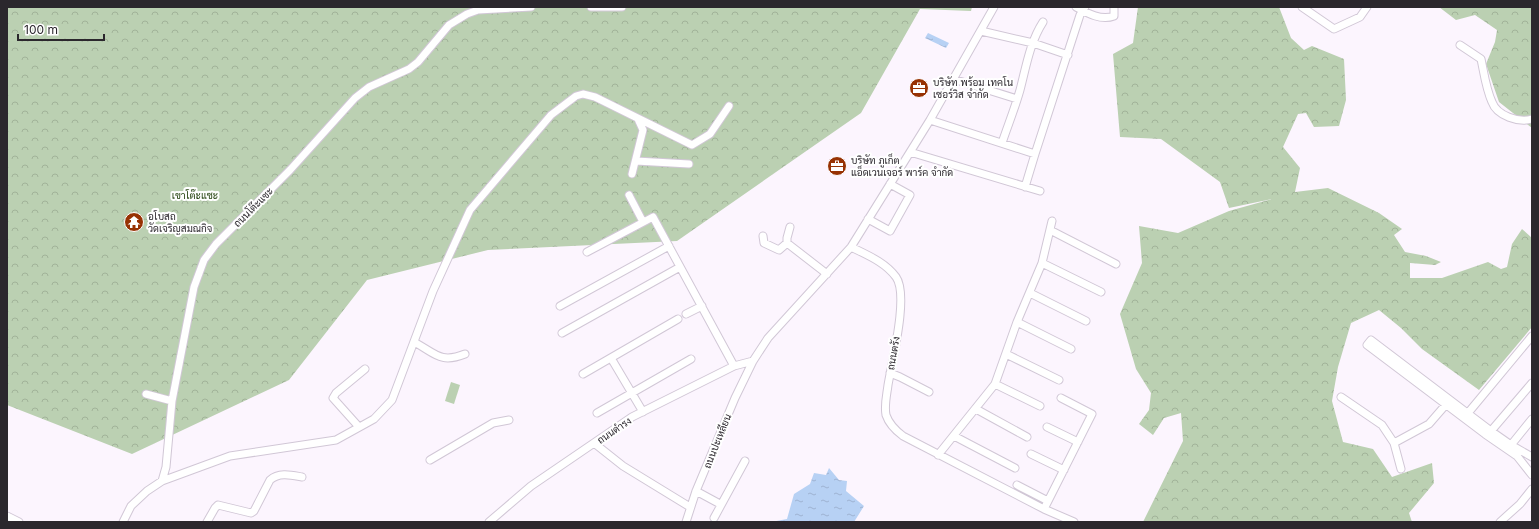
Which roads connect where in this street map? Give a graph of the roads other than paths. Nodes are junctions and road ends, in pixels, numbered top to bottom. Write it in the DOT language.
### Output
graph roads {
  1 [pos="531,7"];
  2 [pos="590,7"];
  3 [pos="622,7"];
  4 [pos="994,7"];
  5 [pos="1076,7"];
  6 [pos="1114,7"];
  7 [pos="1302,7"];
  8 [pos="1367,7"];
  9 [pos="1084,9"];
  10 [pos="1043,22"];
  11 [pos="981,31"];
  12 [pos="1033,43"];
  13 [pos="1460,45"];
  14 [pos="1068,55"];
  15 [pos="953,79"];
  16 [pos="1017,99"];
  17 [pos="729,106"];
  18 [pos="638,119"];
  19 [pos="1532,119"];
  20 [pos="930,120"];
  21 [pos="1002,143"];
  22 [pos="910,152"];
  23 [pos="1035,154"];
  24 [pos="636,161"];
  25 [pos="689,164"];
  26 [pos="632,174"];
  27 [pos="890,184"];
  28 [pos="1025,187"];
  29 [pos="1040,191"];
  30 [pos="629,195"];
  31 [pos="868,218"];
  32 [pos="1052,221"];
  33 [pos="643,222"];
  34 [pos="790,227"];
  35 [pos="1050,230"];
  36 [pos="763,236"];
  37 [pos="787,243"];
  38 [pos="669,246"];
  39 [pos="851,247"];
  40 [pos="587,252"];
  41 [pos="1042,263"];
  42 [pos="1116,264"];
  43 [pos="680,267"];
  44 [pos="826,274"];
  45 [pos="1101,292"];
  46 [pos="1030,293"];
  47 [pos="560,306"];
  48 [pos="702,306"];
  49 [pos="686,314"];
  50 [pos="678,319"];
  51 [pos="1086,321"];
  52 [pos="1017,322"];
  53 [pos="562,333"];
  54 [pos="1532,336"];
  55 [pos="414,342"];
  56 [pos="1071,349"];
  57 [pos="465,354"];
  58 [pos="1006,354"];
  59 [pos="611,358"];
  60 [pos="691,359"];
  61 [pos="753,361"];
  62 [pos="734,366"];
  63 [pos="365,369"];
  64 [pos="890,373"];
  65 [pos="583,374"];
  66 [pos="1059,380"];
  67 [pos="1532,383"];
  68 [pos="995,384"];
  69 [pos="929,392"];
  70 [pos="631,393"];
  71 [pos="146,394"];
  72 [pos="1061,398"];
  73 [pos="1341,398"];
  74 [pos="172,401"];
  75 [pos="1448,402"];
  76 [pos="1040,406"];
  77 [pos="976,409"];
  78 [pos="643,412"];
  79 [pos="597,413"];
  80 [pos="1468,413"];
  81 [pos="509,420"];
  82 [pos="1532,420"];
  83 [pos="359,427"];
  84 [pos="1047,427"];
  85 [pos="1491,431"];
  86 [pos="954,436"];
  87 [pos="1027,437"];
  88 [pos="1078,442"];
  89 [pos="594,443"];
  90 [pos="1394,443"];
  91 [pos="1511,445"];
  92 [pos="1031,454"];
  93 [pos="938,455"];
  94 [pos="1532,457"];
  95 [pos="430,460"];
  96 [pos="745,461"];
  97 [pos="1015,468"];
  98 [pos="1401,469"];
  99 [pos="1064,470"];
  100 [pos="1532,475"];
  101 [pos="302,477"];
  102 [pos="162,481"];
  103 [pos="1017,485"];
  104 [pos="1532,489"];
  105 [pos="696,491"];
  106 [pos="1048,501"];
  107 [pos="720,504"];
  108 [pos="690,507"];
  109 [pos="1044,509"];
  110 [pos="7,516"];
  111 [pos="714,518"];
  112 [pos="19,522"];
  113 [pos="123,522"];
  114 [pos="207,522"];
  115 [pos="489,522"];
  116 [pos="686,522"];
  117 [pos="1074,522"];
  118 [pos="1500,522"];
  1 -- 74 [label="street, ถนนโต๊ะแซะ"];
  2 -- 3 [label="street"];
  4 -- 11 [label="street"];
  5 -- 9 [label="street"];
  6 -- 9 [label="street"];
  7 -- 8 [label="street"];
  9 -- 14 [label="street"];
  10 -- 12 [label="street"];
  11 -- 12 [label="street"];
  11 -- 15 [label="street"];
  12 -- 14 [label="street"];
  12 -- 16 [label="street"];
  13 -- 19 [label="street"];
  14 -- 23 [label="street"];
  15 -- 16 [label="street"];
  15 -- 20 [label="street"];
  16 -- 21 [label="street"];
  17 -- 18 [label="street"];
  18 -- 24 [label="street"];
  18 -- 55 [label="street"];
  20 -- 21 [label="street"];
  20 -- 22 [label="street"];
  21 -- 23 [label="street"];
  22 -- 27 [label="street"];
  22 -- 28 [label="street"];
  23 -- 28 [label="street"];
  24 -- 25 [label="street"];
  24 -- 26 [label="street"];
  27 -- 31 [label="street"];
  27 -- 31 [label="street"];
  28 -- 29 [label="street"];
  30 -- 33 [label="street"];
  31 -- 39 [label="street"];
  32 -- 35 [label="street"];
  33 -- 38 [label="street"];
  33 -- 40 [label="street"];
  34 -- 37 [label="street"];
  35 -- 41 [label="street"];
  35 -- 42 [label="street"];
  36 -- 37 [label="street"];
  37 -- 44 [label="street"];
  38 -- 43 [label="street"];
  38 -- 47 [label="street"];
  39 -- 44 [label="street"];
  39 -- 64 [label="street, ถนนตรัง"];
  41 -- 45 [label="street"];
  41 -- 46 [label="street"];
  43 -- 48 [label="street"];
  43 -- 53 [label="street"];
  44 -- 61 [label="street"];
  46 -- 51 [label="street"];
  46 -- 52 [label="street"];
  48 -- 49 [label="street"];
  48 -- 62 [label="street"];
  50 -- 59 [label="street"];
  52 -- 56 [label="street"];
  52 -- 58 [label="street"];
  54 -- 80 [label="street"];
  55 -- 57 [label="street"];
  55 -- 83 [label="street"];
  58 -- 66 [label="street"];
  58 -- 68 [label="street"];
  59 -- 65 [label="street"];
  59 -- 70 [label="street"];
  60 -- 70 [label="street"];
  61 -- 62 [label="street, ถนนดำรง"];
  61 -- 105 [label="street, ถนนปะเหลียน"];
  62 -- 78 [label="street, ถนนดำรง"];
  63 -- 83 [label="street"];
  64 -- 69 [label="street"];
  64 -- 93 [label="street, ถนนตรัง"];
  67 -- 85 [label="street"];
  68 -- 76 [label="street"];
  68 -- 77 [label="street"];
  70 -- 78 [label="street"];
  70 -- 79 [label="street"];
  71 -- 74 [label="street"];
  72 -- 88 [label="street"];
  73 -- 90 [label="street"];
  74 -- 102 [label="street, ถนนโต๊ะแซะ"];
  75 -- 75 [label="street"];
  75 -- 80 [label="street"];
  75 -- 90 [label="street"];
  75 -- 100 [label="street"];
  77 -- 86 [label="street"];
  77 -- 87 [label="street"];
  78 -- 89 [label="street, ถนนดำรง"];
  80 -- 85 [label="street"];
  81 -- 95 [label="street"];
  82 -- 91 [label="street"];
  83 -- 102 [label="street"];
  84 -- 88 [label="street"];
  85 -- 91 [label="street"];
  86 -- 93 [label="street"];
  86 -- 97 [label="street"];
  88 -- 99 [label="street"];
  89 -- 108 [label="street"];
  89 -- 115 [label="street, ถนนดำรง"];
  90 -- 98 [label="street"];
  91 -- 94 [label="street"];
  92 -- 99 [label="street"];
  93 -- 109 [label="street, ถนนตรัง"];
  96 -- 107 [label="street"];
  99 -- 106 [label="street"];
  101 -- 114 [label="street"];
  102 -- 113 [label="street"];
  103 -- 106 [label="street"];
  104 -- 118 [label="street"];
  105 -- 107 [label="street"];
  105 -- 108 [label="street, ถนนปะเหลียน"];
  106 -- 109 [label="street"];
  107 -- 111 [label="street"];
  108 -- 116 [label="street, ถนนปะเหลียน"];
  109 -- 117 [label="street, ถนนตรัง"];
  110 -- 112 [label="street"];
}
